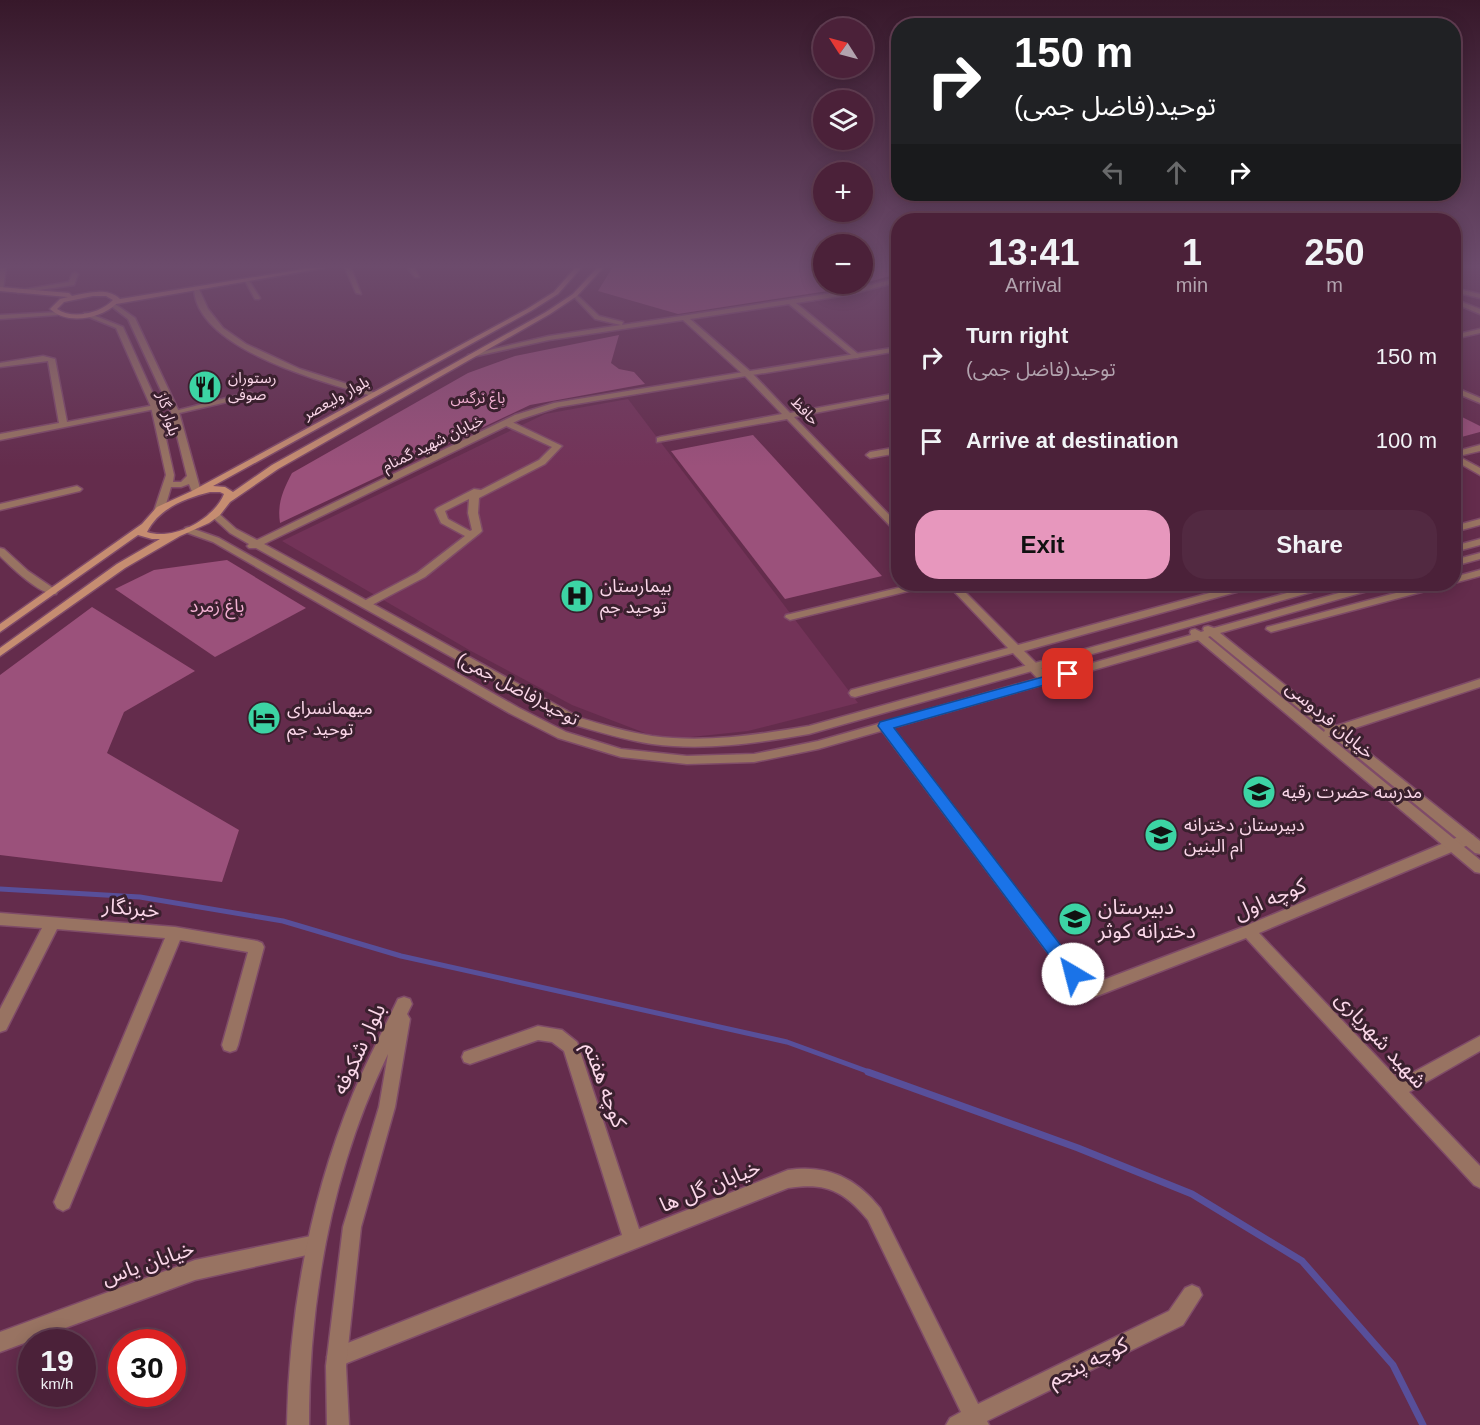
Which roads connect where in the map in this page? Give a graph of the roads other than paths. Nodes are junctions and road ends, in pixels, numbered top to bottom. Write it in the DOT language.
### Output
graph roads {
  1 [pos="122,334"];
  2 [pos="138,334"];
  3 [pos="229,334"];
  4 [pos="484,334"];
  5 [pos="510,334"];
  6 [pos="571,334"];
  7 [pos="703,334"];
  8 [pos="830,334"];
  9 [pos="891,350"];
  10 [pos="472,355"];
  11 [pos="855,356"];
  12 [pos="0,365"];
  13 [pos="749,375"];
  14 [pos="1461,392"];
  15 [pos="250,394"];
  16 [pos="375,394"];
  17 [pos="891,396"];
  18 [pos="1480,401"];
  19 [pos="155,407"];
  20 [pos="175,412"];
  21 [pos="789,416"];
  22 [pos="63,424"];
  23 [pos="504,424"];
  24 [pos="0,437"];
  25 [pos="660,440"];
  26 [pos="1480,448"];
  27 [pos="891,452"];
  28 [pos="1461,454"];
  29 [pos="870,456"];
  30 [pos="1461,460"];
  31 [pos="1480,471"];
  32 [pos="191,477"];
  33 [pos="168,483"];
  34 [pos="77,489"];
  35 [pos="196,492"];
  36 [pos="228,500"];
  37 [pos="0,507"];
  38 [pos="159,511"];
  39 [pos="214,514"];
  40 [pos="891,521"];
  41 [pos="1480,522"];
  42 [pos="144,526"];
  43 [pos="1461,527"];
  44 [pos="183,532"];
  45 [pos="474,533"];
  46 [pos="1480,542"];
  47 [pos="256,544"];
  48 [pos="1461,547"];
  49 [pos="0,551"];
  50 [pos="238,552"];
  51 [pos="1480,556"];
  52 [pos="95,560"];
  53 [pos="1461,561"];
  54 [pos="1461,563"];
  55 [pos="121,566"];
  56 [pos="1480,572"];
  57 [pos="1461,578"];
  58 [pos="896,591"];
  59 [pos="959,591"];
  60 [pos="1228,591"];
  61 [pos="1303,591"];
  62 [pos="1357,591"];
  63 [pos="1414,591"];
  64 [pos="52,592"];
  65 [pos="366,604"];
  66 [pos="790,617"];
  67 [pos="1191,621"];
  68 [pos="0,629"];
  69 [pos="1271,629"];
  70 [pos="410,630"];
  71 [pos="1206,633"];
  72 [pos="392,640"];
  73 [pos="1015,648"];
  74 [pos="0,653"];
  75 [pos="1033,667"];
  76 [pos="1046,680"];
  77 [pos="1480,683"];
  78 [pos="855,693"];
  79 [pos="885,726"];
  80 [pos="1334,731"];
  81 [pos="1319,735"];
  82 [pos="1468,839"];
  83 [pos="1453,845"];
  84 [pos="1480,849"];
  85 [pos="1480,868"];
  86 [pos="0,919"];
  87 [pos="53,922"];
  88 [pos="1248,931"];
  89 [pos="175,933"];
  90 [pos="0,1025"];
  91 [pos="1480,1043"];
  92 [pos="230,1045"];
  93 [pos="470,1057"];
  94 [pos="1397,1090"];
  95 [pos="1480,1179"];
  96 [pos="63,1202"];
  97 [pos="633,1240"];
  98 [pos="316,1244"];
  99 [pos="1192,1295"];
  100 [pos="0,1342"];
  101 [pos="337,1358"];
  102 [pos="970,1422"];
  103 [pos="298,1425"];
  104 [pos="339,1425"];
  1 -- 19 [label="street, بلوار گاز"];
  2 -- 20 [label="street, بلوار گاز"];
  3 -- 16 [label="street"];
  4 -- 16 [label="main road, بلوار ولیعصر"];
  5 -- 10 [label="main road, بلوار ولیعصر"];
  6 -- 10 [label="street"];
  7 -- 13 [label="street, حافظ"];
  8 -- 11 [label="street"];
  9 -- 11 [label="street, خیابان شهید گمنام"];
  10 -- 36 [label="main road, بلوار ولیعصر"];
  11 -- 13 [label="street, خیابان شهید گمنام"];
  12 -- 22 [label="street"];
  13 -- 21 [label="street, حافظ"];
  13 -- 23 [label="street, خیابان شهید گمنام"];
  14 -- 18 [label="street"];
  15 -- 20 [label="street"];
  16 -- 35 [label="main road, بلوار ولیعصر"];
  17 -- 21 [label="street"];
  19 -- 22 [label="street"];
  19 -- 33 [label="street, بلوار گاز"];
  20 -- 32 [label="street, بلوار گاز"];
  21 -- 25 [label="street"];
  21 -- 40 [label="street, حافظ"];
  22 -- 24 [label="street"];
  23 -- 45 [label="street"];
  23 -- 45 [label="street"];
  23 -- 47 [label="street, خیابان شهید گمنام"];
  26 -- 28 [label="street"];
  27 -- 29 [label="street"];
  30 -- 31 [label="street"];
  32 -- 33 [label="street"];
  32 -- 35 [label="street, بلوار گاز"];
  33 -- 38 [label="street, بلوار گاز"];
  34 -- 37 [label="street"];
  35 -- 36 [label="main road"];
  35 -- 38 [label="main road, بلوار ولیعصر"];
  36 -- 39 [label="main road, بلوار ولیعصر"];
  38 -- 42 [label="main road, بلوار ولیعصر"];
  39 -- 44 [label="main road, بلوار ولیعصر"];
  39 -- 47 [label="street, توحید(فاضل جمی)"];
  41 -- 43 [label="street"];
  42 -- 44 [label="main road"];
  42 -- 52 [label="main road"];
  44 -- 50 [label="street, توحید(فاضل جمی)"];
  44 -- 55 [label="main road"];
  45 -- 65 [label="street"];
  46 -- 48 [label="street"];
  47 -- 50 [label="street, خیابان شهید گمنام"];
  47 -- 65 [label="street, توحید(فاضل جمی)"];
  49 -- 64 [label="street"];
  50 -- 72 [label="street, توحید(فاضل جمی)"];
  51 -- 53 [label="street"];
  52 -- 55 [label="main road"];
  52 -- 64 [label="main road"];
  54 -- 56 [label="street"];
  55 -- 74 [label="main road"];
  56 -- 57 [label="street"];
  58 -- 66 [label="street"];
  59 -- 73 [label="street"];
  60 -- 73 [label="street"];
  61 -- 67 [label="street, توحید(فاضل جمی)"];
  62 -- 71 [label="street, توحید(فاضل جمی)"];
  63 -- 69 [label="street"];
  64 -- 68 [label="main road"];
  65 -- 70 [label="street, توحید(فاضل جمی)"];
  67 -- 71 [label="street, خیابان فردوسی"];
  67 -- 75 [label="street, توحید(فاضل جمی)"];
  70 -- 72 [label="street"];
  70 -- 75 [label="street, توحید(فاضل جمی)"];
  71 -- 76 [label="street, توحید(فاضل جمی)"];
  71 -- 80 [label="street, خیابان فردوسی"];
  71 -- 81 [label="street, خیابان فردوسی"];
  72 -- 79 [label="street, توحید(فاضل جمی)"];
  73 -- 75 [label="street"];
  73 -- 78 [label="street"];
  75 -- 76 [label="street"];
  76 -- 79 [label="street, توحید(فاضل جمی)"];
  77 -- 80 [label="street"];
  79 -- 88 [label="street, کوچه اول"];
  80 -- 81 [label="street"];
  80 -- 82 [label="street, خیابان فردوسی"];
  81 -- 83 [label="street, خیابان فردوسی"];
  82 -- 83 [label="street, کوچه اول"];
  82 -- 84 [label="street, خیابان فردوسی"];
  83 -- 85 [label="street, خیابان فردوسی"];
  83 -- 88 [label="street, کوچه اول"];
  86 -- 87 [label="street, خبرنگار"];
  87 -- 89 [label="street, خبرنگار"];
  87 -- 90 [label="street"];
  88 -- 94 [label="street, شهید شهریاری"];
  89 -- 92 [label="street, خبرنگار"];
  89 -- 96 [label="street"];
  91 -- 94 [label="street"];
  93 -- 97 [label="street, کوچه هفتم"];
  94 -- 95 [label="street, شهید شهریاری"];
  97 -- 101 [label="street, خیابان گل ها"];
  97 -- 102 [label="street, خیابان گل ها"];
  98 -- 100 [label="street, خیابان یاس"];
  98 -- 101 [label="street, بلوار شکوفه"];
  98 -- 103 [label="street, بلوار شکوفه"];
  99 -- 102 [label="street, کوچه پنجم"];
  101 -- 104 [label="street, بلوار شکوفه"];
}
